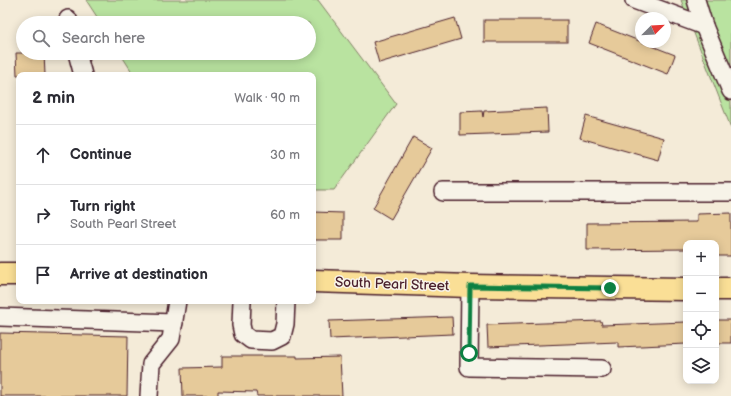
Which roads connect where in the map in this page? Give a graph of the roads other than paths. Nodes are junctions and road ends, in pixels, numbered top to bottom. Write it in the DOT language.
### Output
graph roads {
  1 [pos="634,0"];
  2 [pos="696,0"];
  3 [pos="704,26"];
  4 [pos="79,60"];
  5 [pos="82,72"];
  6 [pos="731,91"];
  7 [pos="443,192"];
  8 [pos="731,192"];
  9 [pos="0,274"];
  10 [pos="16,274"];
  11 [pos="316,281"];
  12 [pos="470,286"];
  13 [pos="683,289"];
  14 [pos="719,289"];
  15 [pos="731,289"];
  16 [pos="176,304"];
  17 [pos="242,304"];
  18 [pos="286,304"];
  19 [pos="0,317"];
  20 [pos="172,331"];
  21 [pos="602,369"];
  22 [pos="149,396"];
  1 -- 3 [label="street"];
  2 -- 3 [label="street"];
  3 -- 6 [label="street"];
  4 -- 5 [label="street"];
  7 -- 8 [label="street"];
  9 -- 10 [label="main road"];
  11 -- 12 [label="main road, South Pearl Street"];
  12 -- 13 [label="main road, South Pearl Street"];
  12 -- 21 [label="street"];
  14 -- 15 [label="main road"];
  16 -- 20 [label="street"];
  17 -- 18 [label="street"];
  19 -- 20 [label="street"];
  20 -- 22 [label="street"];
}
